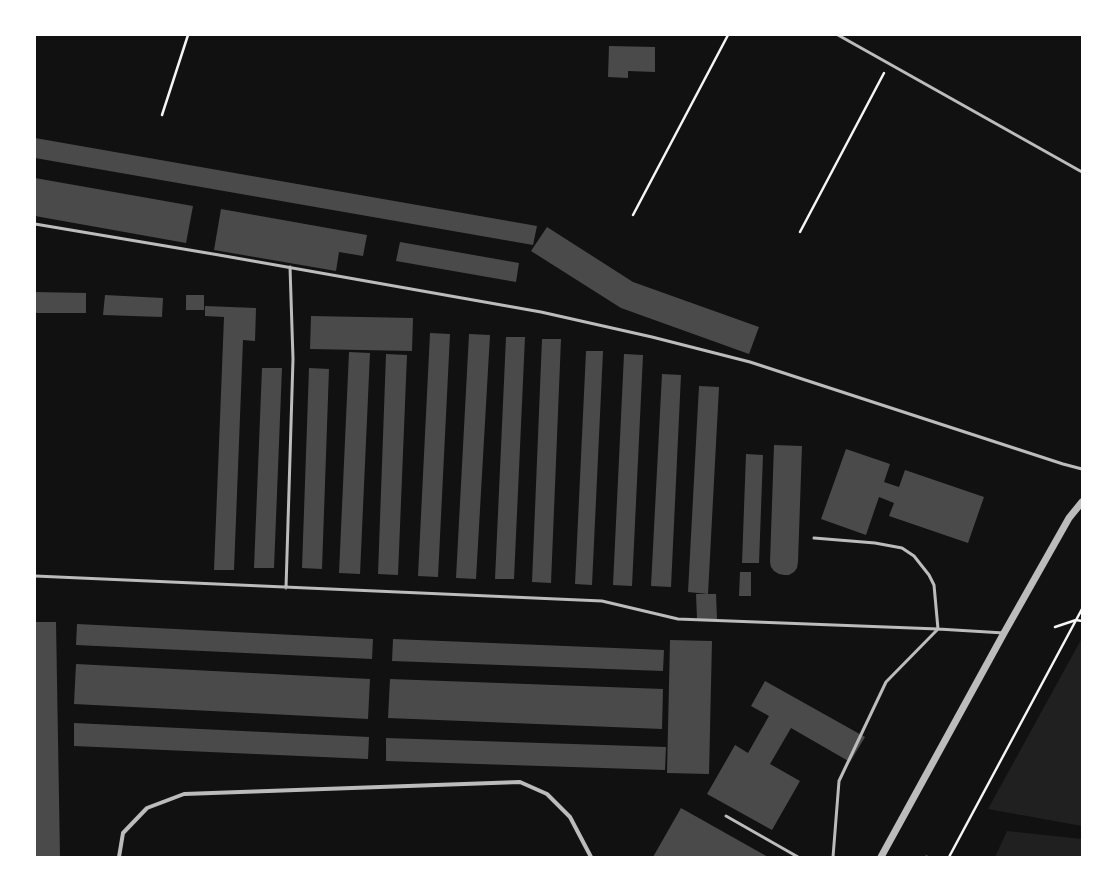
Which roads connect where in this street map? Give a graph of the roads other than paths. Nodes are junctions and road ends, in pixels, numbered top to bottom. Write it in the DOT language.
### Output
graph roads {
  1 [pos="838,35"];
  2 [pos="1082,172"];
  3 [pos="35,224"];
  4 [pos="290,267"];
  5 [pos="1082,469"];
  6 [pos="1082,502"];
  7 [pos="814,538"];
  8 [pos="35,576"];
  9 [pos="286,588"];
  10 [pos="938,629"];
  11 [pos="1004,633"];
  12 [pos="726,816"];
  13 [pos="119,857"];
  14 [pos="591,857"];
  15 [pos="798,857"];
  16 [pos="833,857"];
  17 [pos="881,857"];
  1 -- 2 [label="lane"];
  3 -- 4 [label="lane"];
  4 -- 5 [label="lane"];
  4 -- 9 [label="lane"];
  6 -- 11 [label="street"];
  7 -- 10 [label="lane"];
  8 -- 9 [label="lane"];
  9 -- 10 [label="lane"];
  10 -- 11 [label="lane"];
  10 -- 16 [label="lane"];
  11 -- 17 [label="street"];
  12 -- 15 [label="lane"];
  13 -- 14 [label="street"];
}
